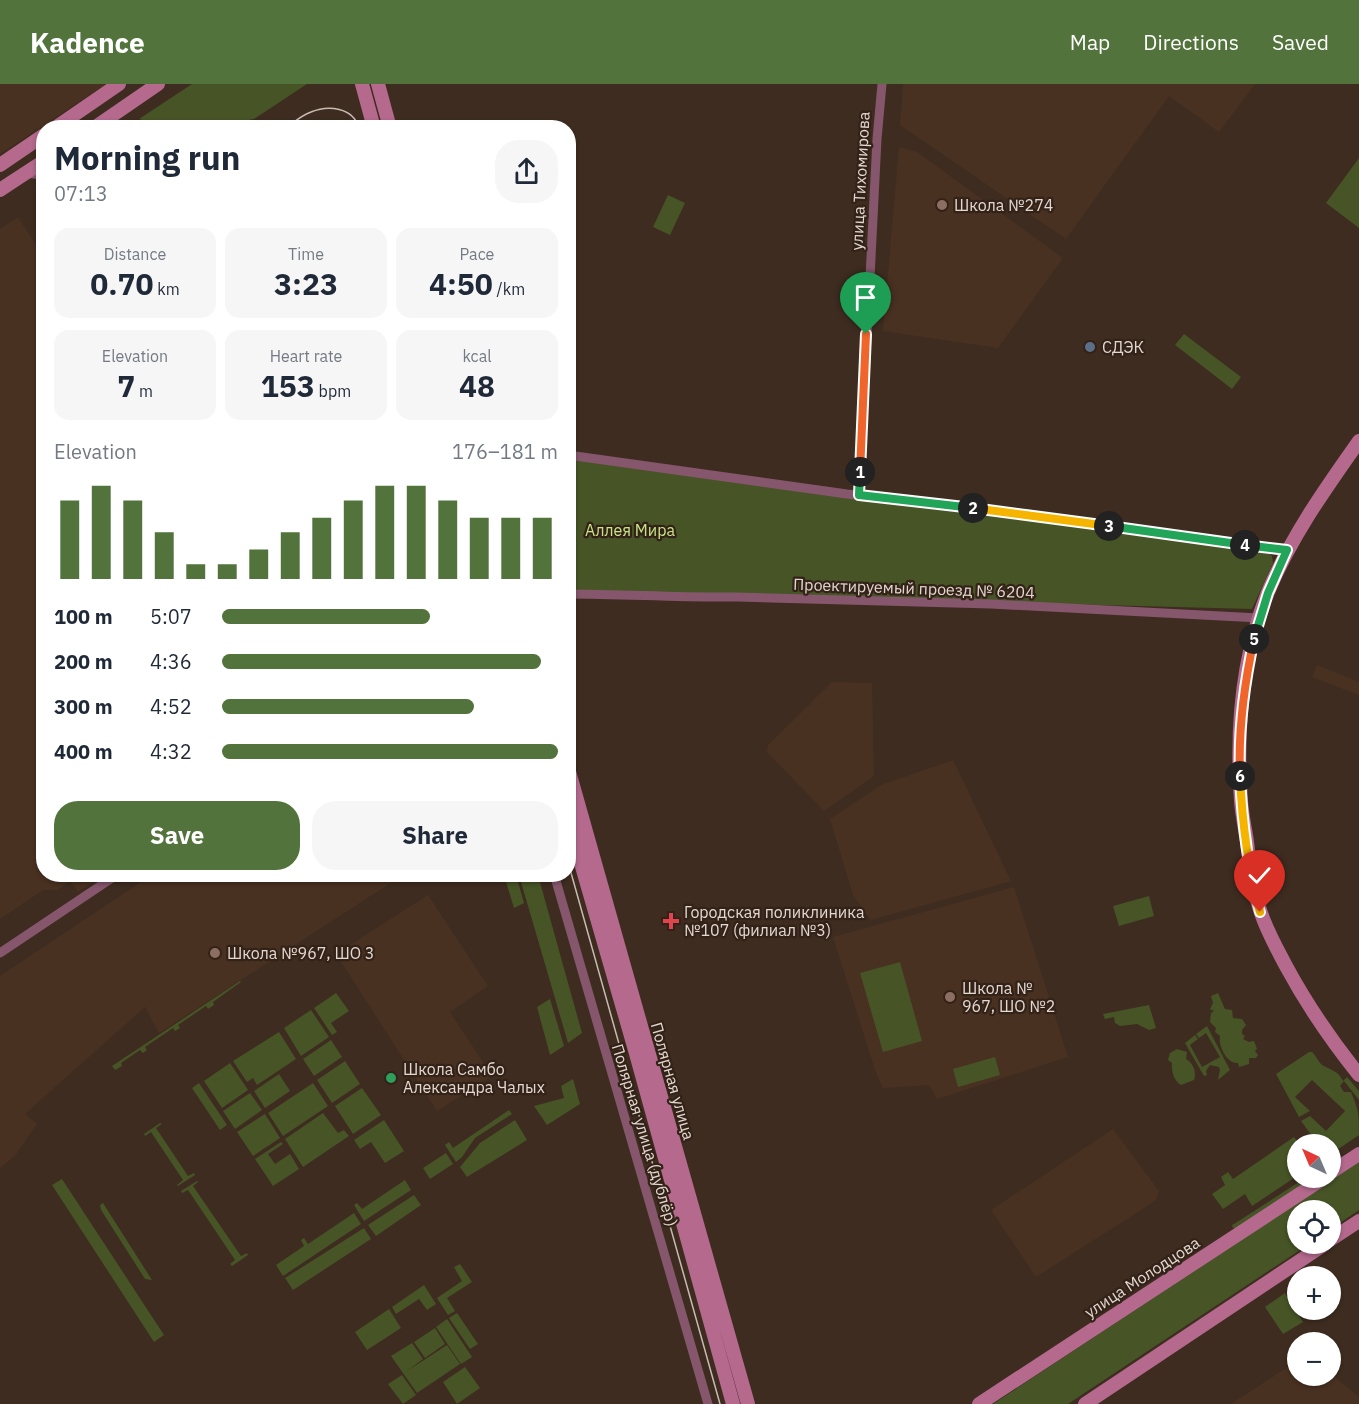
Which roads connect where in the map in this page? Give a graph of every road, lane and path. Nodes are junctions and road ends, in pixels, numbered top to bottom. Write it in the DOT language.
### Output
graph roads {
  1 [pos="119,84"];
  2 [pos="158,84"];
  3 [pos="362,84"];
  4 [pos="378,84"];
  5 [pos="882,84"];
  6 [pos="67,120"];
  7 [pos="106,120"];
  8 [pos="372,120"];
  9 [pos="388,120"];
  10 [pos="36,140"];
  11 [pos="0,165"];
  12 [pos="36,166"];
  13 [pos="24,173"];
  14 [pos="36,174"];
  15 [pos="0,189"];
  16 [pos="1359,441"];
  17 [pos="576,456"];
  18 [pos="859,495"];
  19 [pos="1287,550"];
  20 [pos="576,594"];
  21 [pos="1259,618"];
  22 [pos="576,796"];
  23 [pos="576,845"];
  24 [pos="106,882"];
  25 [pos="556,882"];
  26 [pos="0,953"];
  27 [pos="1359,1075"];
  28 [pos="1359,1154"];
  29 [pos="1341,1166"];
  30 [pos="1309,1188"];
  31 [pos="1359,1221"];
  32 [pos="1341,1233"];
  33 [pos="1310,1254"];
  34 [pos="708,1404"];
  35 [pos="733,1404"];
  36 [pos="748,1404"];
  37 [pos="979,1404"];
  38 [pos="1085,1404"];
  1 -- 6 [label="main road"];
  2 -- 7 [label="main road"];
  3 -- 8 [label="main road"];
  4 -- 9 [label="main road"];
  5 -- 18 [label="street, улица Тихомирова"];
  10 -- 11 [label="main road"];
  12 -- 13 [label="main road"];
  13 -- 14 [label="street"];
  13 -- 15 [label="main road"];
  16 -- 19 [label="main road"];
  17 -- 18 [label="street"];
  18 -- 19 [label="street"];
  19 -- 21 [label="main road"];
  20 -- 21 [label="street, Проектируемый проезд № 6204"];
  21 -- 27 [label="main road"];
  22 -- 36 [label="main road, Полярная улица"];
  23 -- 35 [label="main road, Полярная улица"];
  24 -- 26 [label="street"];
  25 -- 34 [label="street, Полярная улица (дублёр)"];
  28 -- 29 [label="main road"];
  30 -- 37 [label="main road, улица Молодцова"];
  31 -- 32 [label="main road"];
  33 -- 38 [label="main road"];
}
